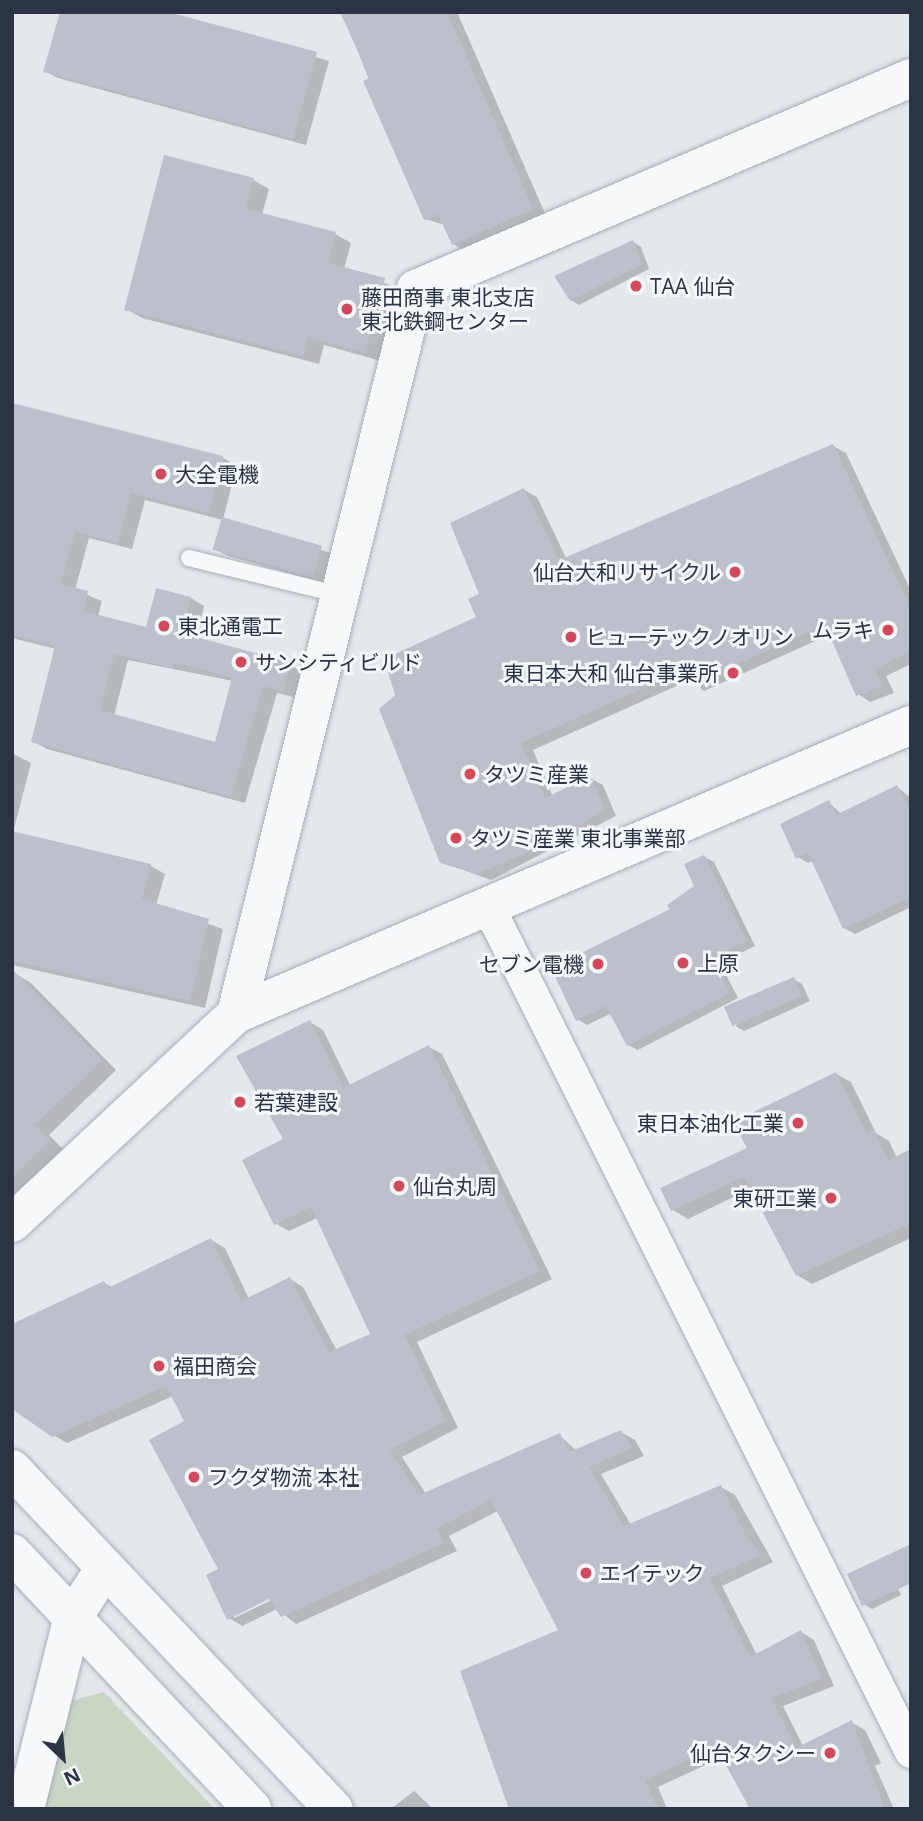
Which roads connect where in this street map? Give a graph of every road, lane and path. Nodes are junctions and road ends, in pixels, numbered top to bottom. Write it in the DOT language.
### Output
graph roads {
  1 [pos="911,78"];
  2 [pos="189,558"];
  3 [pos="341,595"];
  4 [pos="911,725"];
  5 [pos="488,906"];
  6 [pos="236,1014"];
  7 [pos="12,1223"];
  8 [pos="12,1469"];
  9 [pos="12,1553"];
  10 [pos="105,1568"];
  11 [pos="73,1617"];
  12 [pos="911,1752"];
  13 [pos="25,1809"];
  14 [pos="252,1809"];
  15 [pos="334,1809"];
  1 -- 3 [label="street"];
  2 -- 3 [label="lane"];
  3 -- 6 [label="street"];
  4 -- 5 [label="street"];
  5 -- 6 [label="street"];
  5 -- 12 [label="street"];
  6 -- 7 [label="street"];
  8 -- 10 [label="street"];
  9 -- 11 [label="street"];
  10 -- 11 [label="street"];
  10 -- 15 [label="street"];
  11 -- 13 [label="street"];
  11 -- 14 [label="street"];
}
